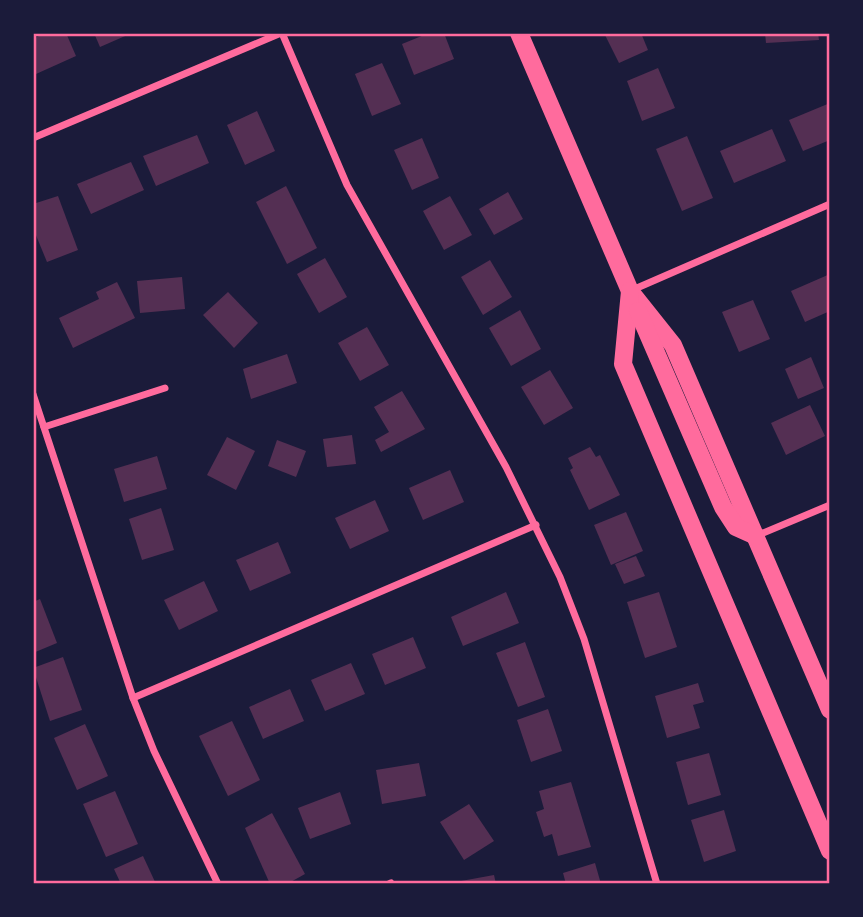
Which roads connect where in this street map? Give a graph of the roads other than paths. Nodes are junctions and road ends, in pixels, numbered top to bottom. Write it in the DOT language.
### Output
graph roads {
  1 [pos="281,33"];
  2 [pos="519,33"];
  3 [pos="33,138"];
  4 [pos="830,204"];
  5 [pos="630,291"];
  6 [pos="164,388"];
  7 [pos="33,394"];
  8 [pos="44,427"];
  9 [pos="830,505"];
  10 [pos="536,526"];
  11 [pos="756,536"];
  12 [pos="133,698"];
  13 [pos="830,709"];
  14 [pos="830,851"];
  15 [pos="218,884"];
  16 [pos="657,884"];
  1 -- 3 [label="street"];
  1 -- 10 [label="street"];
  2 -- 5 [label="main road"];
  4 -- 5 [label="street"];
  5 -- 11 [label="main road"];
  5 -- 14 [label="main road"];
  6 -- 8 [label="street"];
  7 -- 8 [label="street"];
  8 -- 12 [label="street"];
  9 -- 11 [label="street"];
  10 -- 12 [label="street"];
  10 -- 16 [label="street"];
  11 -- 13 [label="main road"];
  12 -- 15 [label="street"];
}
